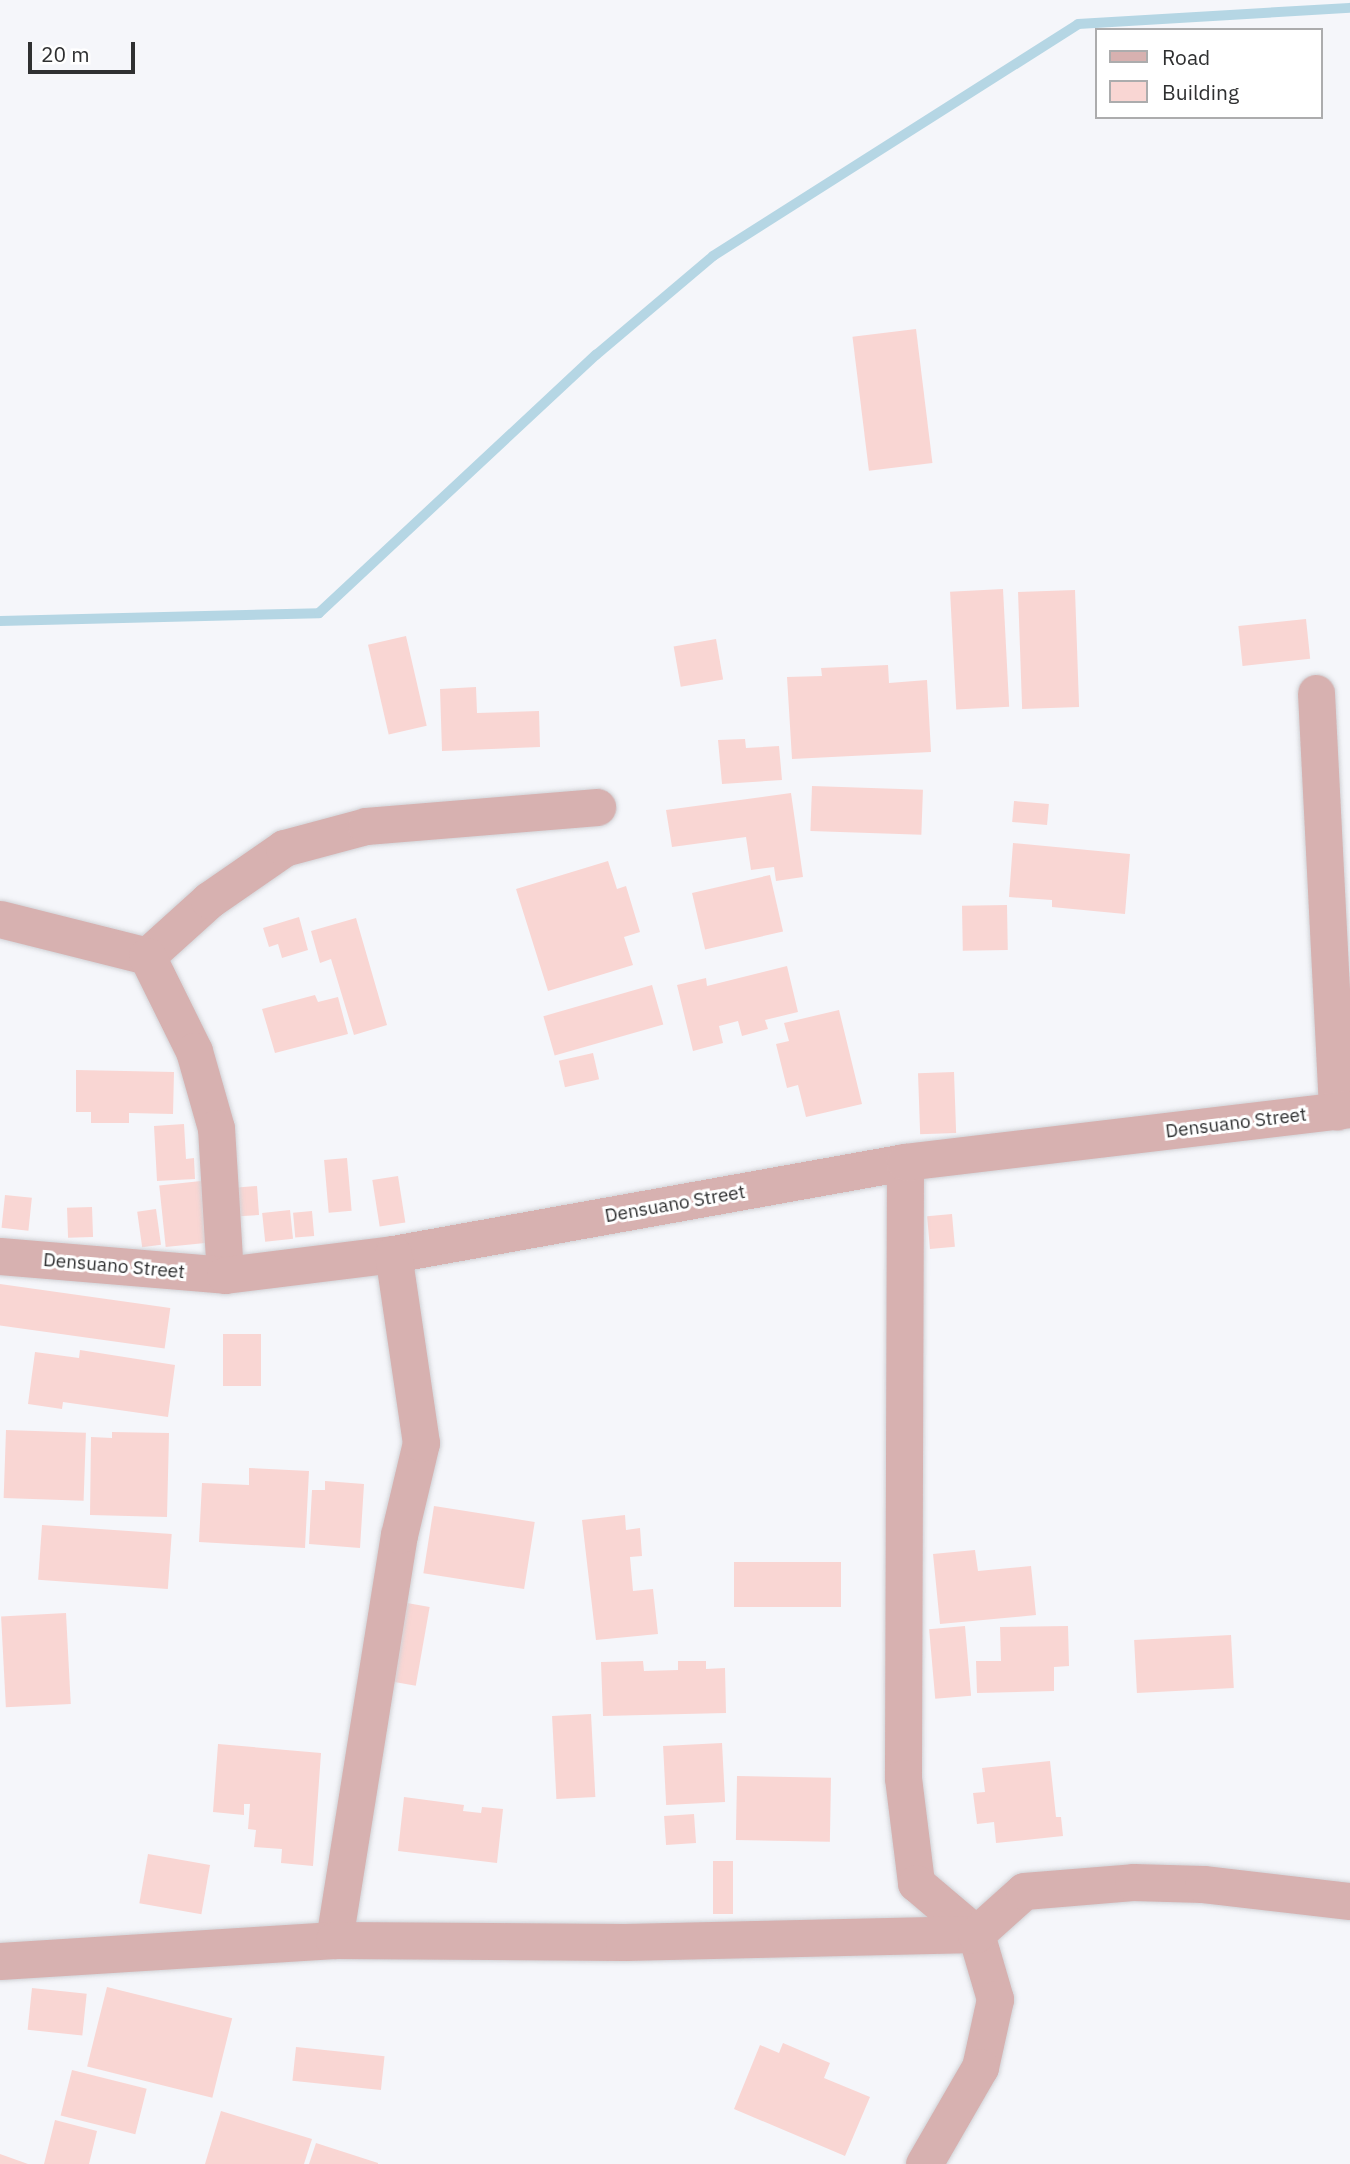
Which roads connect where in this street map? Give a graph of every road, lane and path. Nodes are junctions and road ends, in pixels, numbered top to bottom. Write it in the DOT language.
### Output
graph roads {
  1 [pos="1316,693"];
  2 [pos="597,807"];
  3 [pos="0,919"];
  4 [pos="146,956"];
  5 [pos="1344,1110"];
  6 [pos="905,1162"];
  7 [pos="393,1254"];
  8 [pos="0,1256"];
  9 [pos="225,1275"];
  10 [pos="1350,1901"];
  11 [pos="976,1934"];
  12 [pos="334,1940"];
  13 [pos="0,1961"];
  14 [pos="924,2164"];
  1 -- 5 [label="street"];
  2 -- 4 [label="street"];
  3 -- 4 [label="street"];
  4 -- 9 [label="street"];
  5 -- 6 [label="street, Densuano Street"];
  6 -- 7 [label="street, Densuano Street"];
  6 -- 11 [label="street"];
  7 -- 9 [label="street, Densuano Street"];
  7 -- 12 [label="street"];
  8 -- 9 [label="street, Densuano Street"];
  10 -- 11 [label="street"];
  11 -- 12 [label="street"];
  11 -- 14 [label="street"];
  12 -- 13 [label="street"];
}
